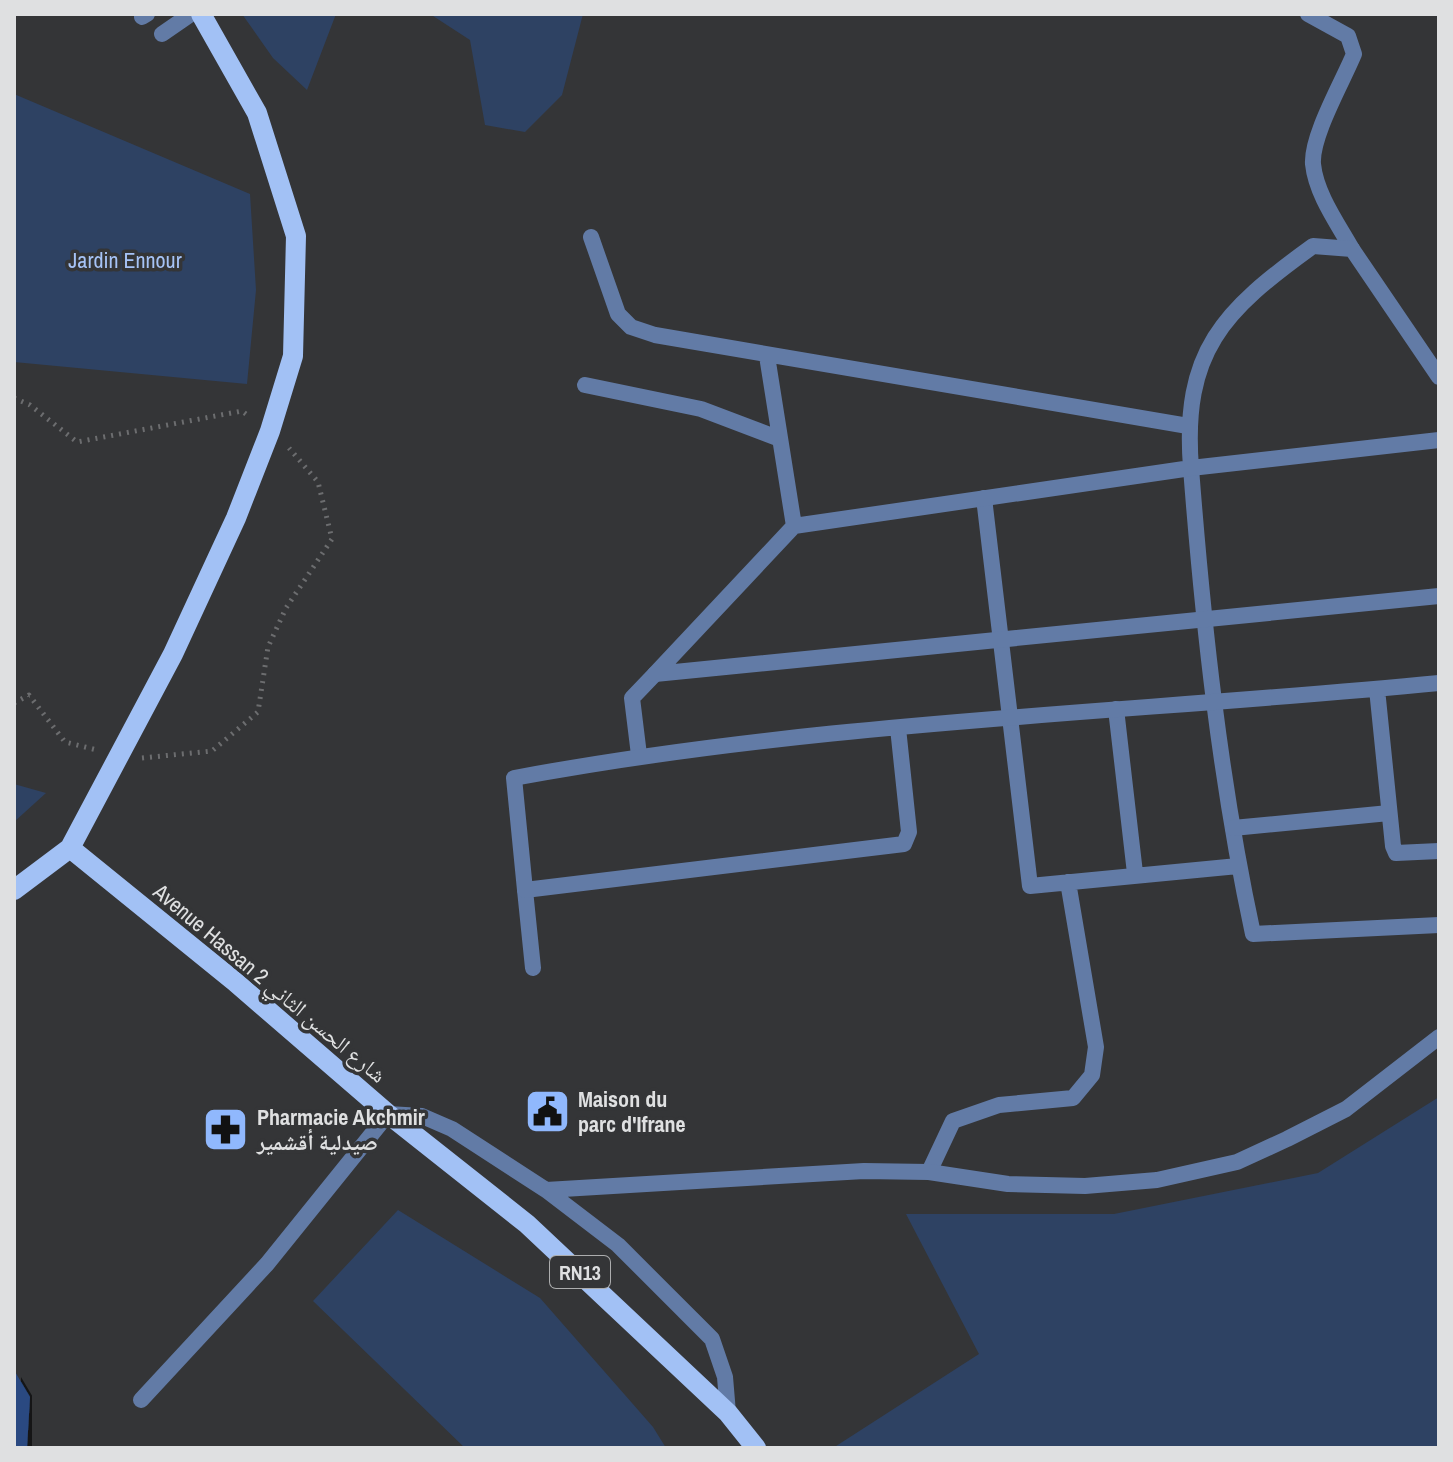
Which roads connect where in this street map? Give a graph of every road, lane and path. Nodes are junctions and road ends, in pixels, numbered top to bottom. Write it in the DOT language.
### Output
graph roads {
  1 [pos="191,14"];
  2 [pos="201,14"];
  3 [pos="1308,14"];
  4 [pos="162,34"];
  5 [pos="591,237"];
  6 [pos="1352,249"];
  7 [pos="767,356"];
  8 [pos="1439,377"];
  9 [pos="585,385"];
  10 [pos="14,398"];
  11 [pos="1188,426"];
  12 [pos="270,431"];
  13 [pos="780,439"];
  14 [pos="1439,440"];
  15 [pos="1191,468"];
  16 [pos="984,498"];
  17 [pos="794,526"];
  18 [pos="1439,596"];
  19 [pos="1203,618"];
  20 [pos="1000,638"];
  21 [pos="655,674"];
  22 [pos="1439,683"];
  23 [pos="1377,689"];
  24 [pos="1217,701"];
  25 [pos="14,703"];
  26 [pos="1116,709"];
  27 [pos="1008,717"];
  28 [pos="898,728"];
  29 [pos="120,755"];
  30 [pos="639,755"];
  31 [pos="1389,813"];
  32 [pos="1233,828"];
  33 [pos="70,848"];
  34 [pos="1439,851"];
  35 [pos="1238,866"];
  36 [pos="1135,873"];
  37 [pos="1068,882"];
  38 [pos="14,890"];
  39 [pos="525,890"];
  40 [pos="1439,925"];
  41 [pos="533,968"];
  42 [pos="1439,1037"];
  43 [pos="388,1114"];
  44 [pos="929,1172"];
  45 [pos="546,1190"];
  46 [pos="141,1400"];
  47 [pos="728,1413"];
  48 [pos="756,1448"];
  1 -- 4 [label="street"];
  2 -- 12 [label="main road"];
  3 -- 6 [label="street"];
  5 -- 7 [label="street"];
  6 -- 8 [label="street"];
  6 -- 11 [label="street"];
  7 -- 11 [label="street"];
  7 -- 13 [label="street"];
  9 -- 13 [label="street"];
  10 -- 12 [label="path"];
  11 -- 15 [label="street"];
  12 -- 29 [label="main road"];
  12 -- 29 [label="path"];
  13 -- 17 [label="street"];
  14 -- 15 [label="street"];
  15 -- 16 [label="street"];
  15 -- 19 [label="street"];
  16 -- 17 [label="street"];
  16 -- 20 [label="street"];
  17 -- 21 [label="street"];
  18 -- 19 [label="street"];
  19 -- 20 [label="street"];
  19 -- 24 [label="street"];
  20 -- 21 [label="street"];
  20 -- 27 [label="street"];
  21 -- 30 [label="street"];
  22 -- 23 [label="street"];
  23 -- 24 [label="street"];
  23 -- 31 [label="street"];
  24 -- 26 [label="street"];
  24 -- 32 [label="street"];
  25 -- 29 [label="path"];
  26 -- 27 [label="street"];
  26 -- 36 [label="street"];
  27 -- 28 [label="street"];
  27 -- 37 [label="street"];
  28 -- 30 [label="street"];
  28 -- 39 [label="street"];
  29 -- 33 [label="main road"];
  30 -- 39 [label="street"];
  31 -- 32 [label="street"];
  31 -- 34 [label="street"];
  32 -- 35 [label="street"];
  33 -- 38 [label="main road"];
  33 -- 43 [label="main road, Avenue Hassan 2 شارع الحسن الثاني / RN13"];
  35 -- 36 [label="street"];
  35 -- 40 [label="street"];
  36 -- 37 [label="street"];
  37 -- 44 [label="street"];
  39 -- 41 [label="street"];
  42 -- 44 [label="street"];
  43 -- 45 [label="street"];
  43 -- 46 [label="street"];
  43 -- 47 [label="main road, Avenue Hassan 2 شارع الحسن الثاني / RN13"];
  44 -- 45 [label="street"];
  45 -- 47 [label="street"];
  47 -- 48 [label="main road, Avenue Hassan 2 شارع الحسن الثاني / RN13"];
}
